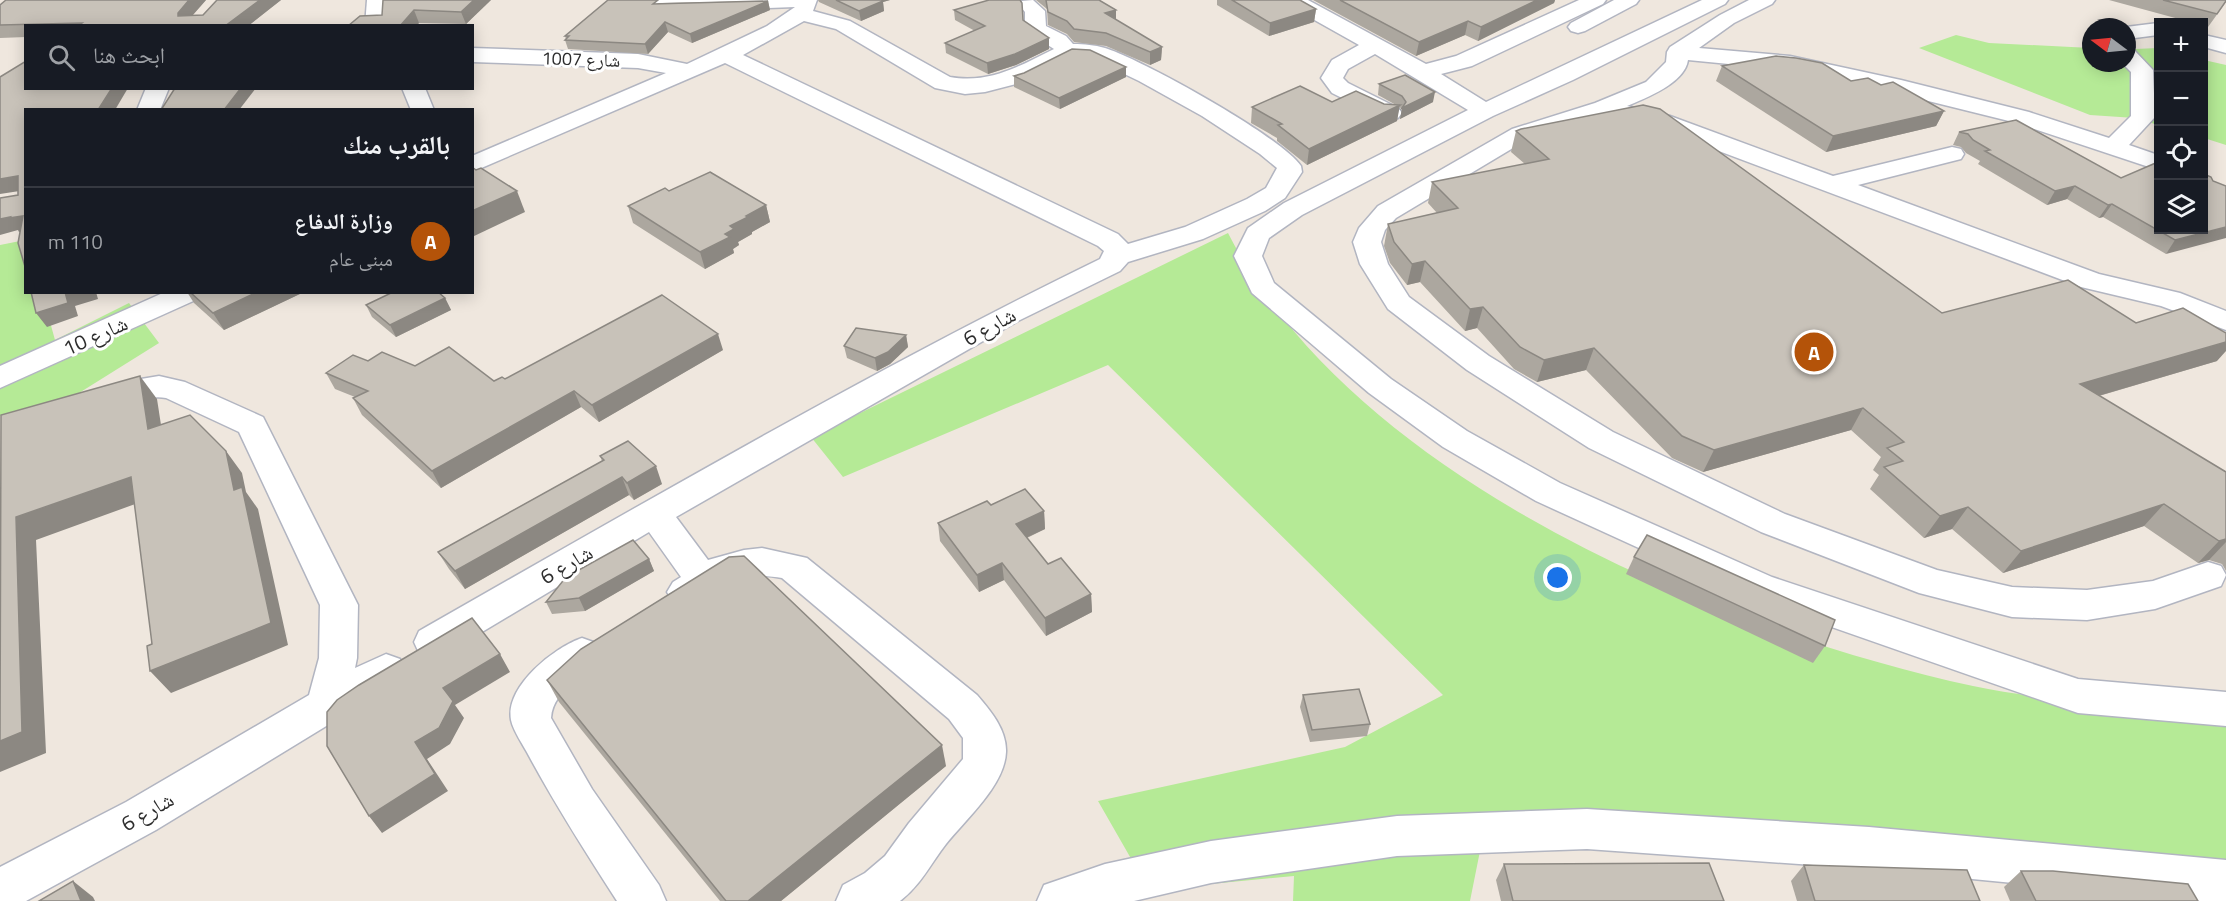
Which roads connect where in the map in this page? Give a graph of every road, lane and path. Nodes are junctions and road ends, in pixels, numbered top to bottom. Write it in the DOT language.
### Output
graph roads {
  1 [pos="377,0"];
  2 [pos="620,0"];
  3 [pos="1293,0"];
  4 [pos="1629,0"];
  5 [pos="1718,0"];
  6 [pos="1766,0"];
  7 [pos="1584,2"];
  8 [pos="804,5"];
  9 [pos="1029,5"];
  10 [pos="1548,23"];
  11 [pos="375,24"];
  12 [pos="2154,30"];
  13 [pos="1571,31"];
  14 [pos="2136,32"];
  15 [pos="1652,34"];
  16 [pos="2208,42"];
  17 [pos="1376,45"];
  18 [pos="2226,47"];
  19 [pos="1068,51"];
  20 [pos="1681,54"];
  21 [pos="474,55"];
  22 [pos="725,55"];
  23 [pos="1472,58"];
  24 [pos="2136,64"];
  25 [pos="688,71"];
  26 [pos="1423,72"];
  27 [pos="157,90"];
  28 [pos="414,90"];
  29 [pos="149,108"];
  30 [pos="422,108"];
  31 [pos="1603,108"];
  32 [pos="1485,111"];
  33 [pos="1390,113"];
  34 [pos="2114,147"];
  35 [pos="1952,154"];
  36 [pos="2154,162"];
  37 [pos="474,164"];
  38 [pos="1832,184"];
  39 [pos="1113,248"];
  40 [pos="181,294"];
  41 [pos="143,302"];
  42 [pos="2226,321"];
  43 [pos="0,378"];
  44 [pos="78,408"];
  45 [pos="654,513"];
  46 [pos="2208,576"];
  47 [pos="704,581"];
  48 [pos="654,611"];
  49 [pos="614,635"];
  50 [pos="327,705"];
  51 [pos="2226,709"];
  52 [pos="2226,882"];
  53 [pos="0,891"];
  54 [pos="643,901"];
  55 [pos="859,901"];
  56 [pos="1060,901"];
  1 -- 11 [label="street"];
  2 -- 8 [label="street"];
  3 -- 17 [label="street"];
  4 -- 13 [label="street"];
  5 -- 15 [label="street"];
  6 -- 20 [label="street"];
  7 -- 10 [label="street"];
  8 -- 19 [label="street"];
  8 -- 22 [label="street"];
  9 -- 19 [label="street"];
  10 -- 13 [label="street"];
  10 -- 23 [label="street"];
  12 -- 14 [label="street"];
  13 -- 23 [label="street"];
  15 -- 20 [label="street"];
  15 -- 32 [label="street"];
  16 -- 18 [label="street"];
  17 -- 26 [label="street"];
  17 -- 33 [label="street"];
  19 -- 39 [label="street, شارع 6"];
  20 -- 31 [label="street"];
  20 -- 34 [label="street"];
  21 -- 25 [label="street, شارع 1007"];
  22 -- 25 [label="street"];
  22 -- 39 [label="street"];
  23 -- 26 [label="street"];
  24 -- 34 [label="street"];
  25 -- 37 [label="street"];
  26 -- 32 [label="street"];
  27 -- 29 [label="street"];
  28 -- 30 [label="street"];
  31 -- 38 [label="street"];
  31 -- 46 [label="street"];
  32 -- 51 [label="street"];
  34 -- 36 [label="street"];
  35 -- 38 [label="street"];
  38 -- 42 [label="street"];
  39 -- 45 [label="street, شارع 6"];
  40 -- 41 [label="street, شارع 10"];
  41 -- 43 [label="street, شارع 10"];
  44 -- 50 [label="street"];
  45 -- 47 [label="street"];
  45 -- 50 [label="street, شارع 6"];
  47 -- 48 [label="street"];
  47 -- 55 [label="street"];
  49 -- 54 [label="street"];
  50 -- 53 [label="street, شارع 6"];
  52 -- 56 [label="street"];
}
